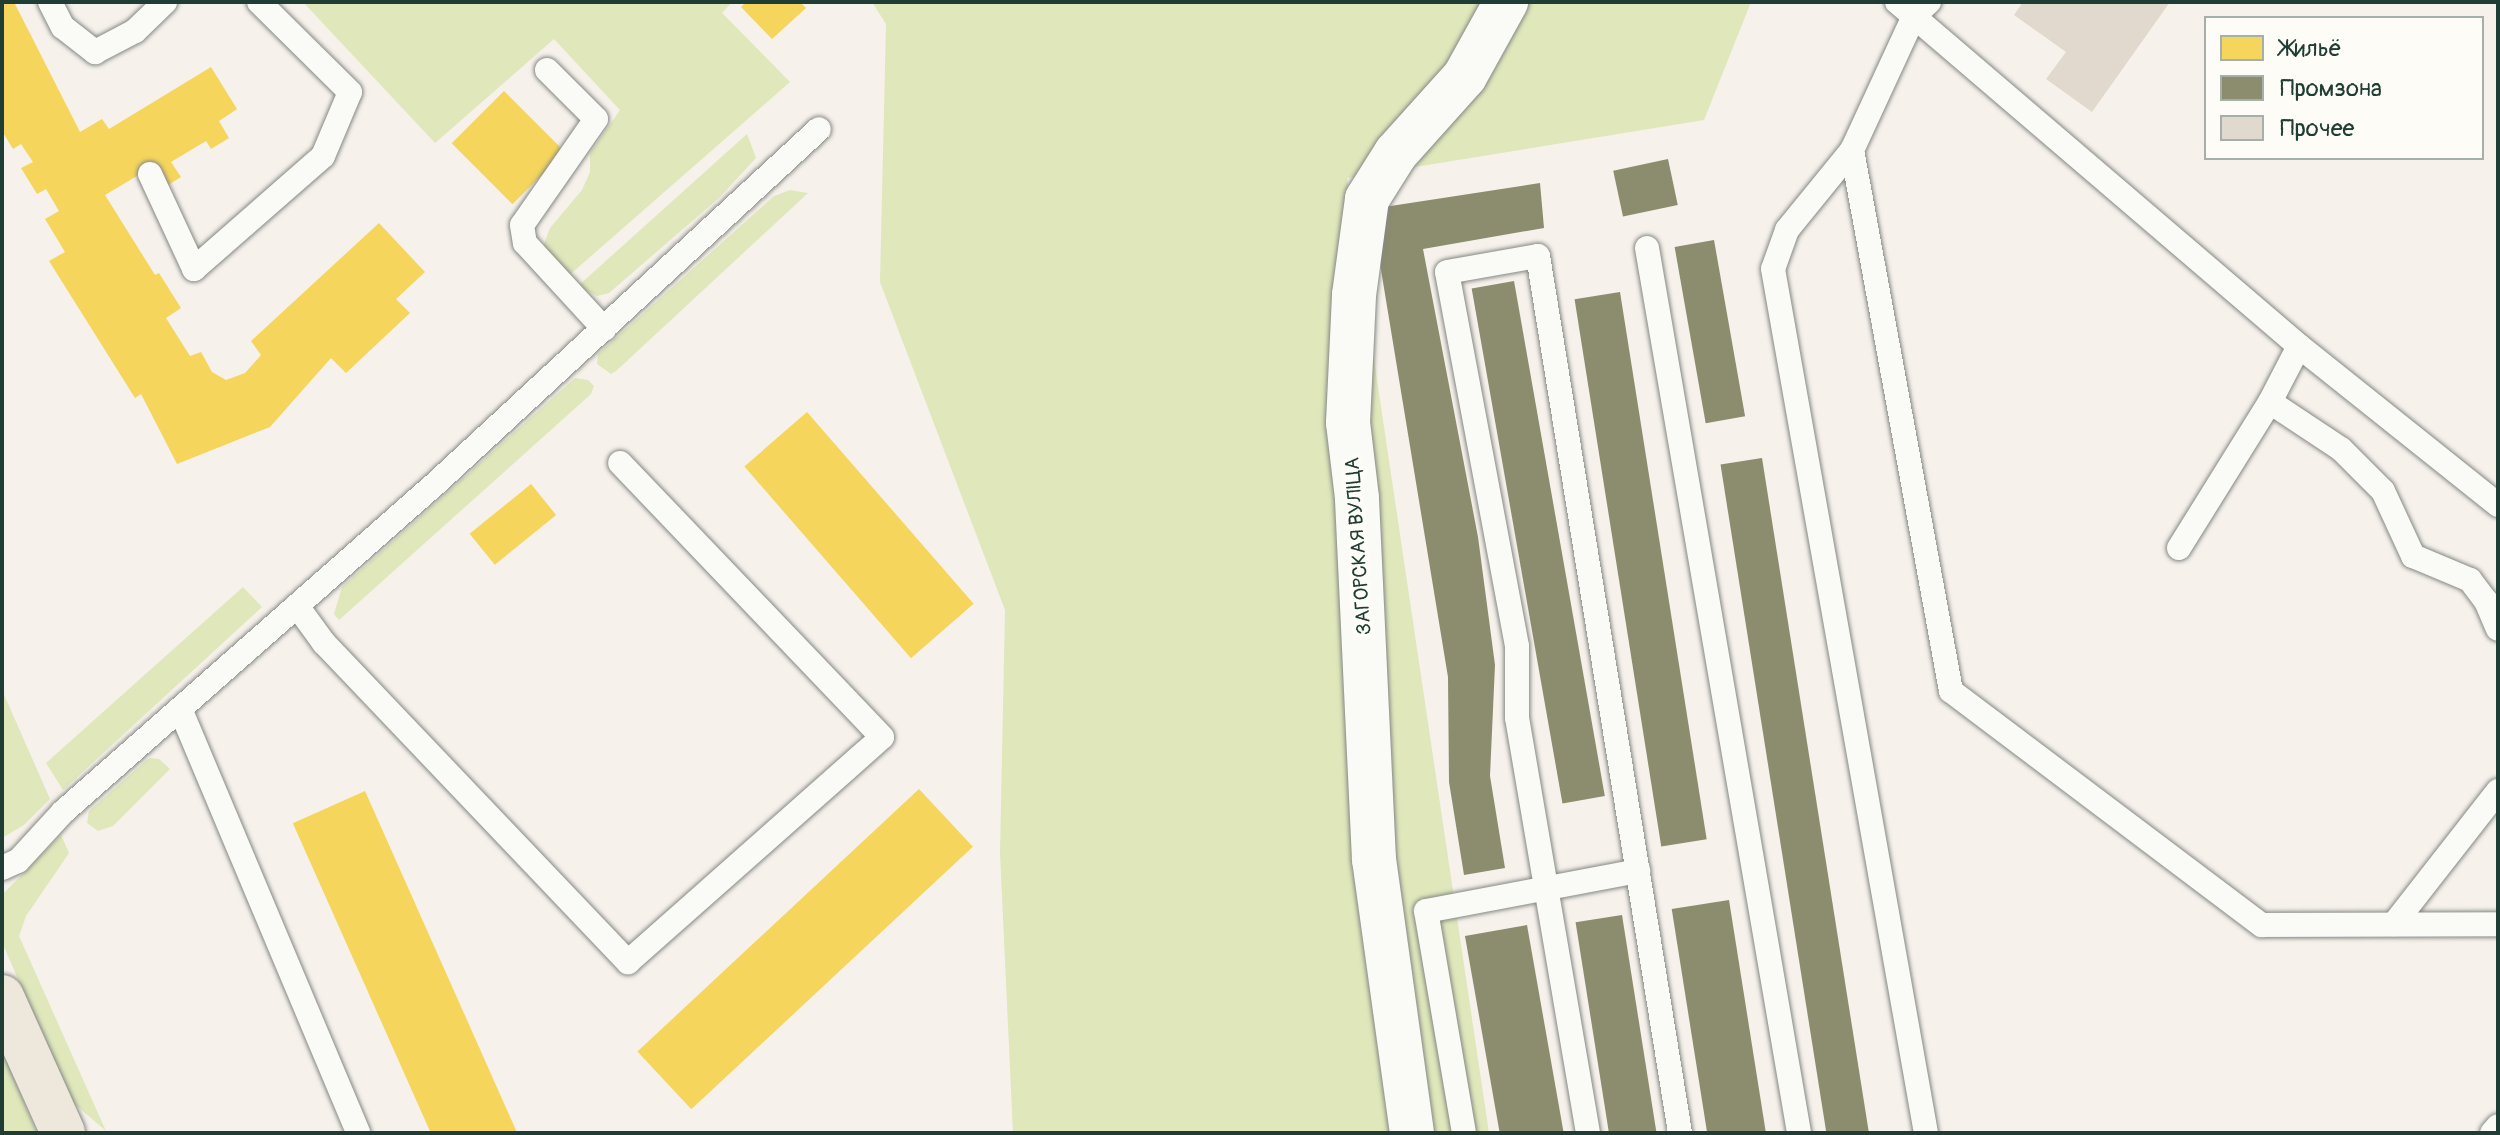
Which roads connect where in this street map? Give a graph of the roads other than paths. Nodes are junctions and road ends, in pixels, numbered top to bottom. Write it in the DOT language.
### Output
graph roads {
  1 [pos="50,2"];
  2 [pos="165,2"];
  3 [pos="259,2"];
  4 [pos="1506,2"];
  5 [pos="1914,7"];
  6 [pos="547,70"];
  7 [pos="819,129"];
  8 [pos="1852,150"];
  9 [pos="150,174"];
  10 [pos="1647,248"];
  11 [pos="604,329"];
  12 [pos="2299,346"];
  13 [pos="2270,402"];
  14 [pos="620,463"];
  15 [pos="2498,505"];
  16 [pos="2179,548"];
  17 [pos="297,606"];
  18 [pos="2498,629"];
  19 [pos="181,711"];
  20 [pos="2498,791"];
  21 [pos="2,868"];
  22 [pos="1638,871"];
  23 [pos="1545,888"];
  24 [pos="2394,924"];
  25 [pos="2498,924"];
  26 [pos="2,997"];
  27 [pos="2498,1126"];
  28 [pos="63,1133"];
  29 [pos="358,1133"];
  30 [pos="1412,1133"];
  31 [pos="1464,1133"];
  32 [pos="1588,1133"];
  33 [pos="1680,1133"];
  34 [pos="1799,1133"];
  35 [pos="1926,1133"];
  36 [pos="2492,1133"];
  1 -- 2 [label="lane"];
  3 -- 9 [label="lane"];
  4 -- 30 [label="street, ЗАГОРСКАЯ ВУЛІЦА"];
  5 -- 8 [label="lane"];
  5 -- 12 [label="lane"];
  6 -- 11 [label="lane"];
  7 -- 11 [label="lane"];
  8 -- 24 [label="lane"];
  8 -- 35 [label="lane"];
  10 -- 34 [label="lane"];
  11 -- 17 [label="lane"];
  12 -- 13 [label="lane"];
  12 -- 15 [label="lane"];
  13 -- 16 [label="lane"];
  13 -- 18 [label="lane"];
  14 -- 17 [label="lane"];
  17 -- 19 [label="lane"];
  19 -- 21 [label="lane"];
  19 -- 29 [label="lane"];
  20 -- 24 [label="lane"];
  22 -- 23 [label="lane"];
  22 -- 23 [label="lane"];
  22 -- 33 [label="lane"];
  23 -- 31 [label="lane"];
  23 -- 32 [label="lane"];
  24 -- 25 [label="lane"];
  26 -- 28 [label="main road"];
  27 -- 36 [label="lane"];
}
